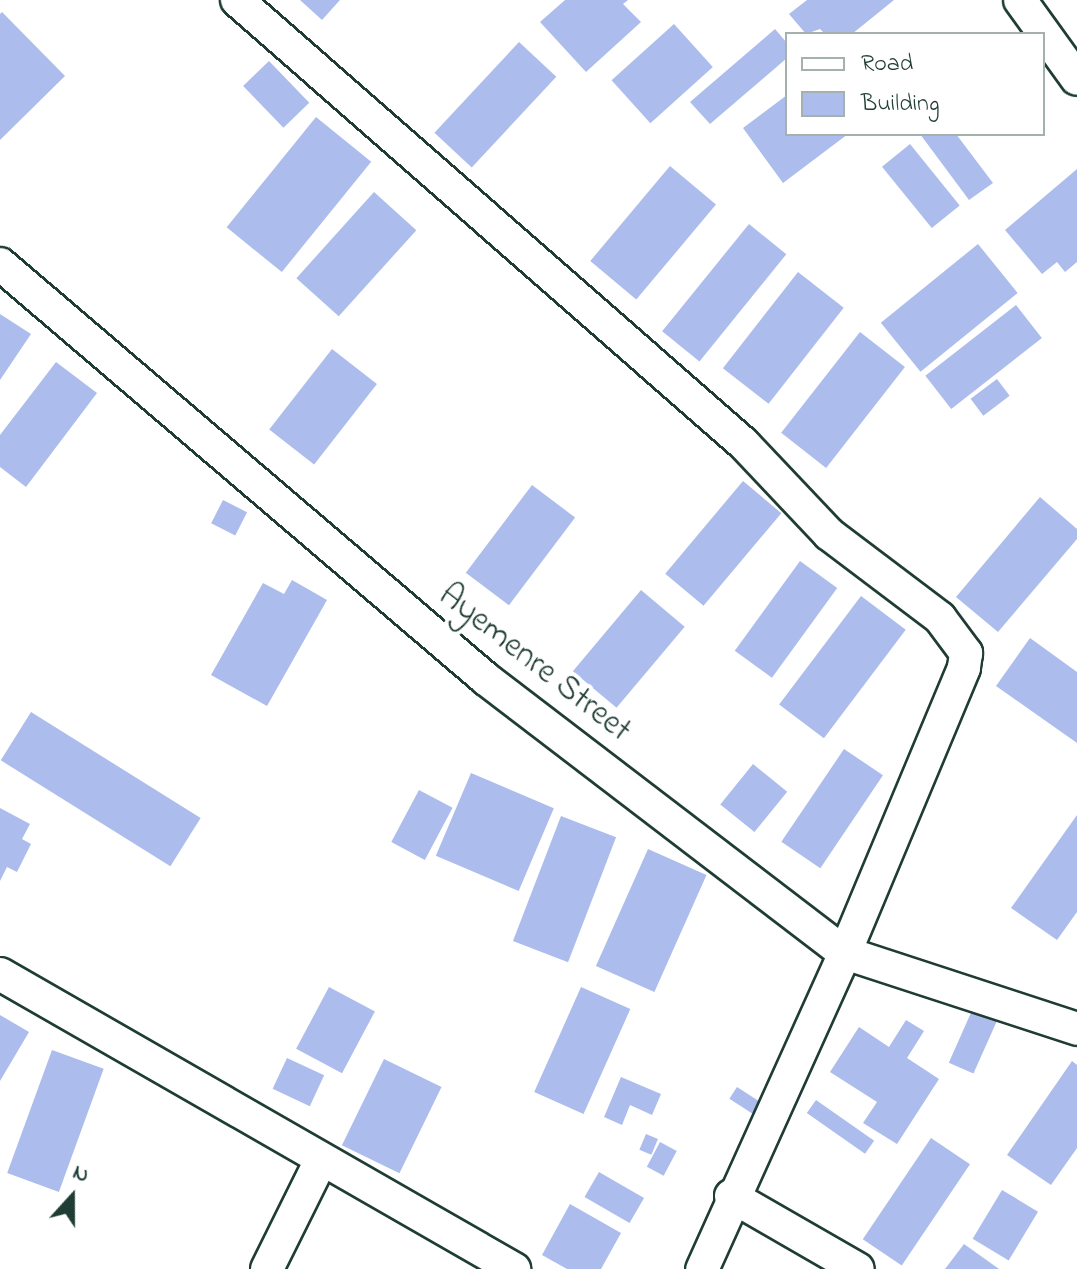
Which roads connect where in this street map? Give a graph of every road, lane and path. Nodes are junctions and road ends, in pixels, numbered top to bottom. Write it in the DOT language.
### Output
graph roads {
  1 [pos="237,0"];
  2 [pos="1020,0"];
  3 [pos="1043,32"];
  4 [pos="1045,35"];
  5 [pos="1077,79"];
  6 [pos="0,264"];
  7 [pos="845,953"];
  8 [pos="0,974"];
  9 [pos="1077,1029"];
  10 [pos="321,1160"];
  11 [pos="731,1196"];
  12 [pos="267,1269"];
  13 [pos="514,1269"];
  14 [pos="702,1269"];
  15 [pos="858,1269"];
  1 -- 7 [label="street"];
  2 -- 3 [label="street"];
  4 -- 5 [label="street"];
  6 -- 7 [label="street, Ayemenre Street"];
  7 -- 9 [label="street, Ayemenre Street"];
  7 -- 11 [label="street"];
  8 -- 10 [label="street"];
  10 -- 12 [label="street"];
  10 -- 13 [label="street"];
  11 -- 14 [label="street"];
  11 -- 15 [label="street"];
}
